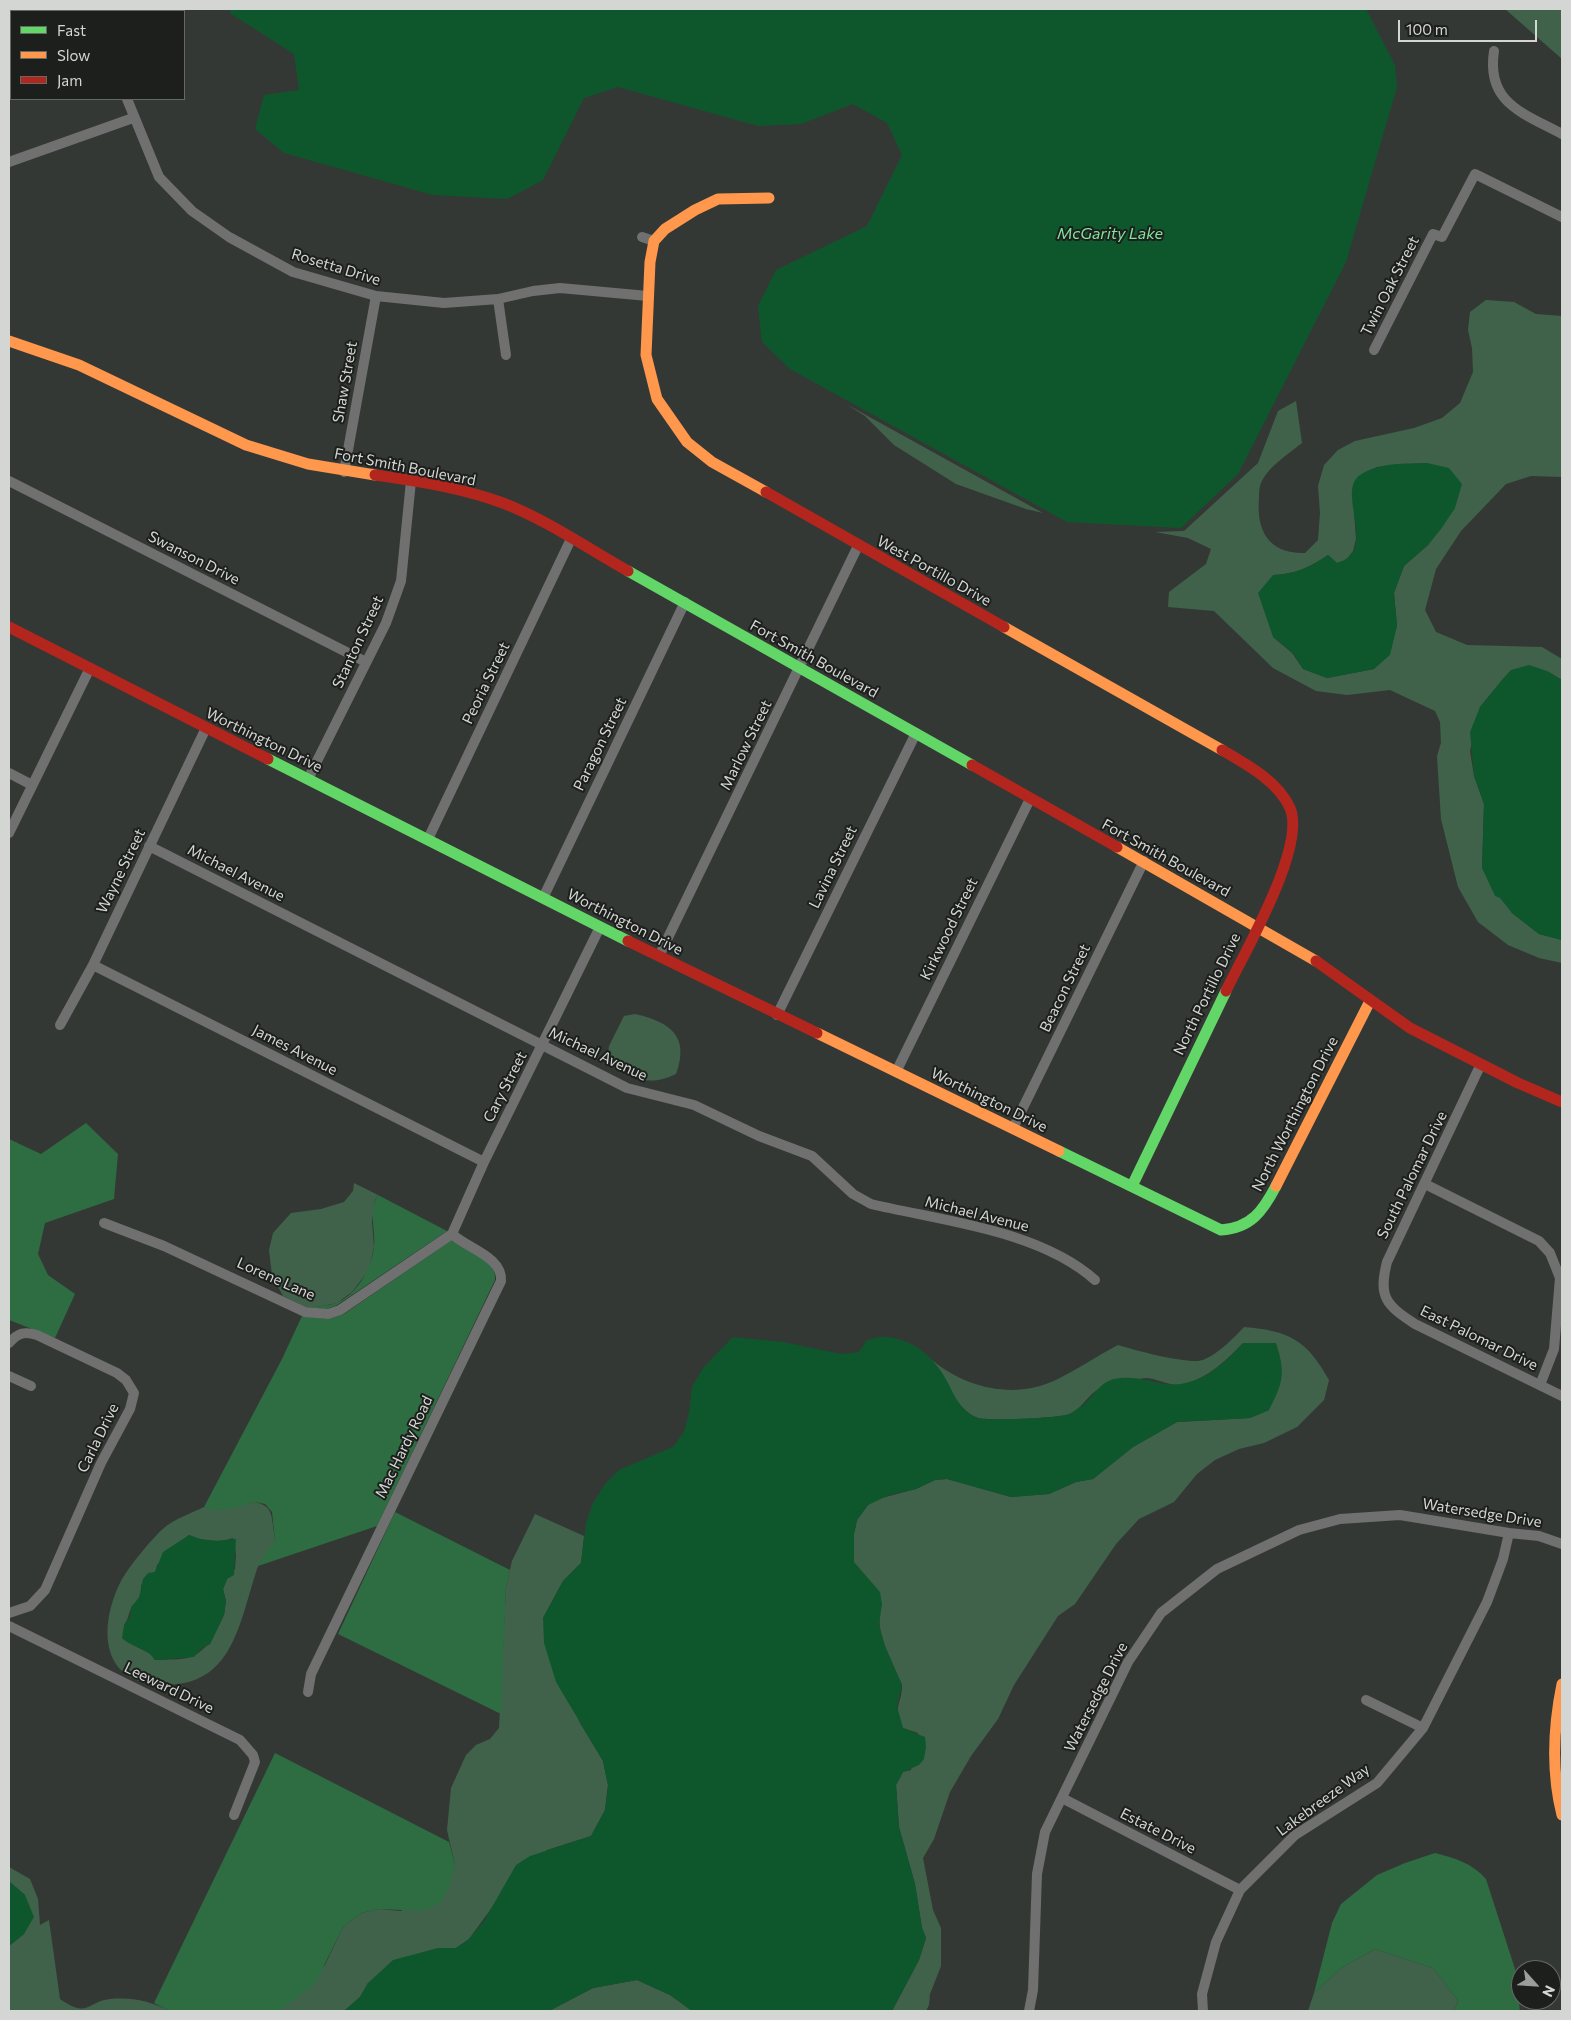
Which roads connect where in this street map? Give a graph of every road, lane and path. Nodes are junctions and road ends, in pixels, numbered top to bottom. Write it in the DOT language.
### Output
graph roads {
  1 [pos="1494,50"];
  2 [pos="127,100"];
  3 [pos="133,118"];
  4 [pos="1562,134"];
  5 [pos="9,162"];
  6 [pos="769,198"];
  7 [pos="1562,217"];
  8 [pos="376,296"];
  9 [pos="648,296"];
  10 [pos="498,299"];
  11 [pos="9,341"];
  12 [pos="1374,350"];
  13 [pos="506,355"];
  14 [pos="344,472"];
  15 [pos="9,481"];
  16 [pos="411,481"];
  17 [pos="570,540"];
  18 [pos="858,546"];
  19 [pos="685,602"];
  20 [pos="9,627"];
  21 [pos="366,662"];
  22 [pos="90,668"];
  23 [pos="800,669"];
  24 [pos="206,728"];
  25 [pos="916,733"];
  26 [pos="9,773"];
  27 [pos="308,779"];
  28 [pos="32,785"];
  29 [pos="1030,799"];
  30 [pos="1293,812"];
  31 [pos="9,833"];
  32 [pos="428,839"];
  33 [pos="149,846"];
  34 [pos="1144,861"];
  35 [pos="543,898"];
  36 [pos="1256,926"];
  37 [pos="600,927"];
  38 [pos="659,956"];
  39 [pos="92,965"];
  40 [pos="1370,1001"];
  41 [pos="777,1015"];
  42 [pos="60,1025"];
  43 [pos="543,1044"];
  44 [pos="1481,1064"];
  45 [pos="896,1072"];
  46 [pos="1562,1102"];
  47 [pos="1013,1128"];
  48 [pos="484,1162"];
  49 [pos="1425,1184"];
  50 [pos="1132,1186"];
  51 [pos="104,1223"];
  52 [pos="1235,1230"];
  53 [pos="452,1234"];
  54 [pos="1095,1280"];
  55 [pos="1387,1301"];
  56 [pos="9,1343"];
  57 [pos="9,1376"];
  58 [pos="1540,1385"];
  59 [pos="31,1386"];
  60 [pos="1562,1396"];
  61 [pos="1508,1533"];
  62 [pos="1562,1544"];
  63 [pos="9,1613"];
  64 [pos="9,1626"];
  65 [pos="1562,1685"];
  66 [pos="308,1692"];
  67 [pos="1366,1700"];
  68 [pos="1422,1728"];
  69 [pos="1062,1798"];
  70 [pos="234,1815"];
  71 [pos="1562,1815"];
  72 [pos="1240,1890"];
  73 [pos="1029,2011"];
  74 [pos="1203,2011"];
  1 -- 4 [label="street"];
  2 -- 3 [label="street, Rosetta Drive"];
  3 -- 5 [label="street"];
  3 -- 8 [label="street, Rosetta Drive"];
  6 -- 9 [label="street, West Portillo Drive"];
  7 -- 12 [label="street, Twin Oak Street"];
  8 -- 10 [label="street, Rosetta Drive"];
  8 -- 14 [label="street, Shaw Street"];
  9 -- 10 [label="street, Rosetta Drive"];
  9 -- 18 [label="street, West Portillo Drive"];
  10 -- 13 [label="street"];
  11 -- 14 [label="street, Fort Smith Boulevard"];
  14 -- 16 [label="street, Fort Smith Boulevard"];
  15 -- 21 [label="street, Swanson Drive"];
  16 -- 17 [label="street, Fort Smith Boulevard"];
  16 -- 21 [label="street, Stanton Street"];
  17 -- 19 [label="street, Fort Smith Boulevard"];
  17 -- 32 [label="street, Peoria Street"];
  18 -- 23 [label="street, Marlow Street"];
  18 -- 30 [label="street, West Portillo Drive"];
  19 -- 23 [label="street, Fort Smith Boulevard"];
  19 -- 35 [label="street, Paragon Street"];
  20 -- 22 [label="street, Worthington Drive"];
  21 -- 27 [label="street, Stanton Street"];
  22 -- 24 [label="street, Worthington Drive"];
  22 -- 28 [label="street"];
  23 -- 25 [label="street, Fort Smith Boulevard"];
  23 -- 38 [label="street, Marlow Street"];
  24 -- 27 [label="street, Worthington Drive"];
  24 -- 33 [label="street, Wayne Street"];
  25 -- 29 [label="street, Fort Smith Boulevard"];
  25 -- 41 [label="street, Lavina Street"];
  26 -- 28 [label="street"];
  27 -- 32 [label="street, Worthington Drive"];
  28 -- 31 [label="street"];
  29 -- 34 [label="street, Fort Smith Boulevard"];
  29 -- 45 [label="street, Kirkwood Street"];
  30 -- 36 [label="street, North Portillo Drive"];
  32 -- 35 [label="street, Worthington Drive"];
  33 -- 39 [label="street, Wayne Street"];
  33 -- 43 [label="street, Michael Avenue"];
  34 -- 36 [label="street, Fort Smith Boulevard"];
  34 -- 47 [label="street, Beacon Street"];
  35 -- 37 [label="street, Worthington Drive"];
  36 -- 40 [label="street, Fort Smith Boulevard"];
  36 -- 50 [label="street, North Portillo Drive"];
  37 -- 38 [label="street, Worthington Drive"];
  37 -- 43 [label="street, Cary Street"];
  38 -- 41 [label="street, Worthington Drive"];
  39 -- 42 [label="street, Wayne Street"];
  39 -- 48 [label="street, James Avenue"];
  40 -- 44 [label="street, Fort Smith Boulevard"];
  40 -- 52 [label="street, North Worthington Drive"];
  41 -- 45 [label="street, Worthington Drive"];
  43 -- 48 [label="street, Cary Street"];
  43 -- 54 [label="street, Michael Avenue"];
  44 -- 46 [label="street, Fort Smith Boulevard"];
  44 -- 49 [label="street, South Palomar Drive"];
  45 -- 47 [label="street, Worthington Drive"];
  47 -- 50 [label="street, Worthington Drive"];
  48 -- 53 [label="street, Cary Street"];
  49 -- 55 [label="street, South Palomar Drive"];
  49 -- 58 [label="street"];
  50 -- 52 [label="street, Worthington Drive"];
  51 -- 53 [label="street, Lorene Lane"];
  53 -- 66 [label="street, Mac Hardy Road"];
  55 -- 58 [label="street, East Palomar Drive"];
  56 -- 63 [label="street, Carla Drive"];
  57 -- 59 [label="street"];
  58 -- 60 [label="street, East Palomar Drive"];
  61 -- 62 [label="street, Watersedge Drive"];
  61 -- 68 [label="street, Lakebreeze Way"];
  61 -- 69 [label="street, Watersedge Drive"];
  64 -- 70 [label="street, Leeward Drive"];
  65 -- 71 [label="street"];
  67 -- 68 [label="street"];
  68 -- 72 [label="street, Lakebreeze Way"];
  69 -- 72 [label="street, Estate Drive"];
  69 -- 73 [label="street, Watersedge Drive"];
  72 -- 74 [label="street, Lakebreeze Way"];
}
